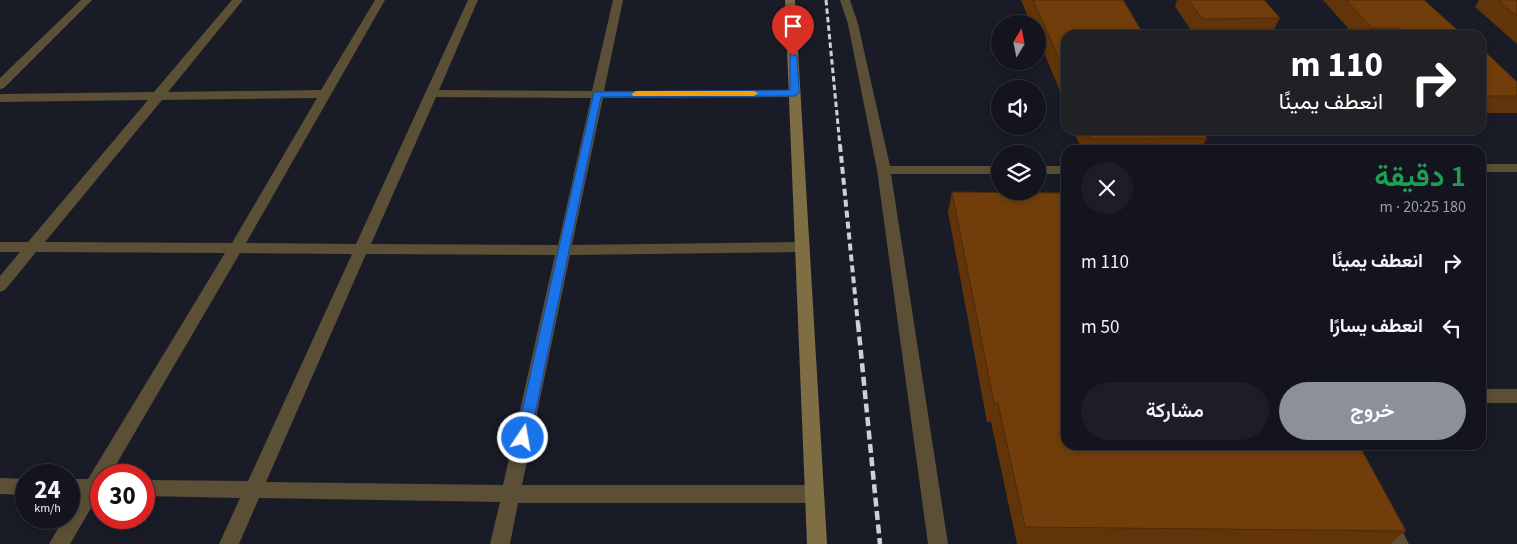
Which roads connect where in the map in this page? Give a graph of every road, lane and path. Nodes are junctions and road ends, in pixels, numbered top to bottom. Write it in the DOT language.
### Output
graph roads {
  1 [pos="87,0"];
  2 [pos="238,0"];
  3 [pos="380,0"];
  4 [pos="473,0"];
  5 [pos="618,0"];
  6 [pos="790,0"];
  7 [pos="845,0"];
  8 [pos="0,85"];
  9 [pos="431,93"];
  10 [pos="795,93"];
  11 [pos="326,94"];
  12 [pos="597,94"];
  13 [pos="157,97"];
  14 [pos="0,98"];
  15 [pos="1486,168"];
  16 [pos="1517,168"];
  17 [pos="884,170"];
  18 [pos="991,170"];
  19 [pos="1046,170"];
  20 [pos="1061,170"];
  21 [pos="0,246"];
  22 [pos="32,247"];
  23 [pos="803,247"];
  24 [pos="236,248"];
  25 [pos="360,249"];
  26 [pos="564,250"];
  27 [pos="0,286"];
  28 [pos="1486,396"];
  29 [pos="1517,396"];
  30 [pos="111,464"];
  31 [pos="0,486"];
  32 [pos="15,487"];
  33 [pos="155,488"];
  34 [pos="252,490"];
  35 [pos="511,494"];
  36 [pos="814,494"];
  37 [pos="90,498"];
  38 [pos="1377,503"];
  39 [pos="59,544"];
  40 [pos="229,544"];
  41 [pos="500,544"];
  42 [pos="817,544"];
  43 [pos="938,544"];
  44 [pos="1400,544"];
  1 -- 8 [label="street"];
  2 -- 13 [label="street"];
  3 -- 11 [label="street"];
  4 -- 9 [label="street"];
  5 -- 12 [label="street"];
  6 -- 10 [label="main road"];
  7 -- 17 [label="street"];
  9 -- 12 [label="street"];
  9 -- 25 [label="street"];
  10 -- 12 [label="street"];
  10 -- 23 [label="main road"];
  11 -- 13 [label="street"];
  11 -- 24 [label="street"];
  12 -- 26 [label="street"];
  13 -- 14 [label="street"];
  13 -- 22 [label="street"];
  15 -- 16 [label="street"];
  17 -- 18 [label="street"];
  17 -- 43 [label="street"];
  19 -- 20 [label="street"];
  21 -- 22 [label="street"];
  22 -- 24 [label="street"];
  22 -- 27 [label="street"];
  23 -- 26 [label="street"];
  23 -- 36 [label="main road"];
  24 -- 25 [label="street"];
  24 -- 30 [label="street"];
  25 -- 26 [label="street"];
  25 -- 34 [label="street"];
  26 -- 35 [label="street"];
  28 -- 29 [label="street"];
  31 -- 32 [label="street"];
  33 -- 34 [label="street"];
  34 -- 35 [label="street"];
  34 -- 40 [label="street"];
  35 -- 36 [label="street"];
  35 -- 41 [label="street"];
  36 -- 42 [label="main road"];
  37 -- 39 [label="street"];
  38 -- 44 [label="street"];
}
